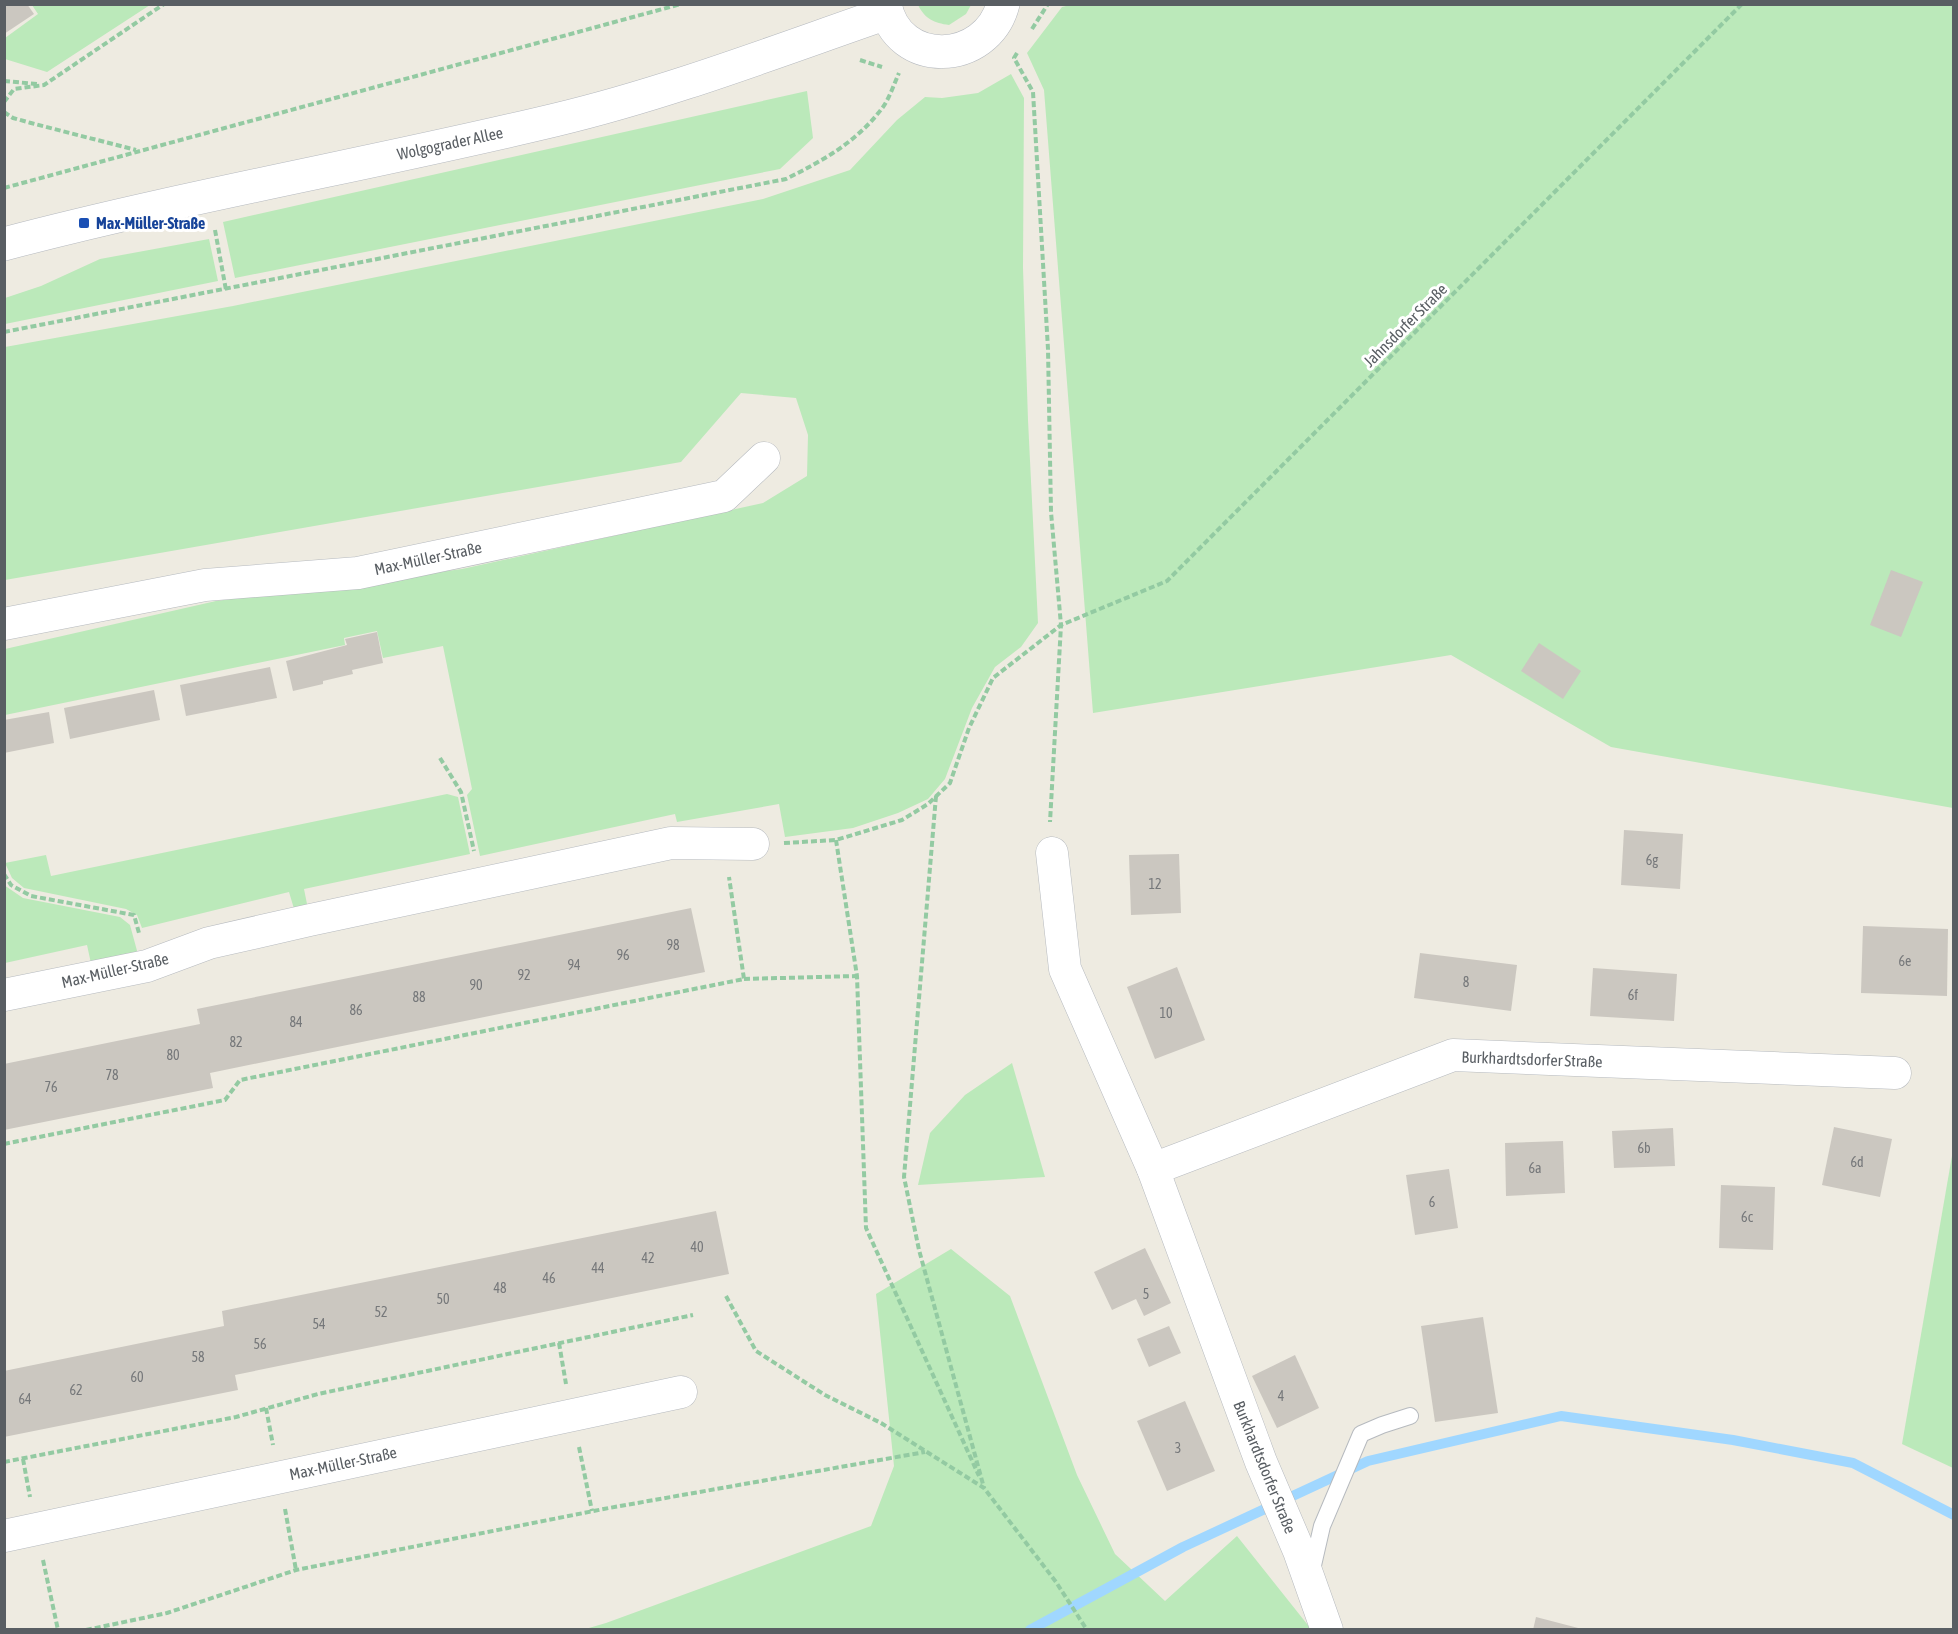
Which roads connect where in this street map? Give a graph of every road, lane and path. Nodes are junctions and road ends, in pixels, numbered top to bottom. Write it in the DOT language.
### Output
graph roads {
  1 [pos="164,4"];
  2 [pos="681,4"];
  3 [pos="1003,4"];
  4 [pos="1048,4"];
  5 [pos="1742,4"];
  6 [pos="886,9"];
  7 [pos="1031,31"];
  8 [pos="1020,49"];
  9 [pos="1014,57"];
  10 [pos="1004,62"];
  11 [pos="910,75"];
  12 [pos="4,81"];
  13 [pos="44,85"];
  14 [pos="4,102"];
  15 [pos="4,112"];
  16 [pos="136,150"];
  17 [pos="4,188"];
  18 [pos="215,229"];
  19 [pos="4,244"];
  20 [pos="226,290"];
  21 [pos="4,332"];
  22 [pos="764,458"];
  23 [pos="4,624"];
  24 [pos="1061,625"];
  25 [pos="440,758"];
  26 [pos="936,796"];
  27 [pos="836,840"];
  28 [pos="738,844"];
  29 [pos="1052,853"];
  30 [pos="476,856"];
  31 [pos="4,874"];
  32 [pos="147,966"];
  33 [pos="857,976"];
  34 [pos="744,979"];
  35 [pos="4,995"];
  36 [pos="1895,1073"];
  37 [pos="4,1144"];
  38 [pos="1153,1169"];
  39 [pos="726,1296"];
  40 [pos="693,1315"];
  41 [pos="559,1343"];
  42 [pos="681,1392"];
  43 [pos="572,1415"];
  44 [pos="1410,1416"];
  45 [pos="925,1452"];
  46 [pos="4,1462"];
  47 [pos="984,1488"];
  48 [pos="592,1511"];
  49 [pos="4,1536"];
  50 [pos="1310,1581"];
  51 [pos="86,1629"];
  52 [pos="1087,1629"];
  53 [pos="1327,1629"];
  1 -- 13 [label="path"];
  2 -- 16 [label="path"];
  3 -- 6 [label="main road, Wolgograder Allee"];
  4 -- 7 [label="path"];
  5 -- 24 [label="path, Jahnsdorfer Straße"];
  6 -- 19 [label="main road, Wolgograder Allee"];
  8 -- 9 [label="path"];
  9 -- 10 [label="path"];
  9 -- 24 [label="path"];
  11 -- 20 [label="path"];
  12 -- 13 [label="path"];
  13 -- 14 [label="path"];
  15 -- 16 [label="path"];
  16 -- 17 [label="path"];
  18 -- 20 [label="path"];
  20 -- 21 [label="path"];
  22 -- 23 [label="street, Max-Müller-Straße"];
  24 -- 26 [label="path, Jahnsdorfer Straße"];
  24 -- 29 [label="path"];
  25 -- 30 [label="path"];
  26 -- 27 [label="path"];
  26 -- 47 [label="path"];
  27 -- 28 [label="path"];
  27 -- 33 [label="path"];
  28 -- 32 [label="street, Max-Müller-Straße"];
  28 -- 34 [label="path"];
  29 -- 38 [label="street, Burkhardtsdorfer Straße"];
  31 -- 32 [label="path"];
  32 -- 35 [label="street, Max-Müller-Straße"];
  33 -- 34 [label="path"];
  33 -- 47 [label="path"];
  34 -- 37 [label="path"];
  36 -- 38 [label="street, Burkhardtsdorfer Straße"];
  38 -- 50 [label="street, Burkhardtsdorfer Straße"];
  39 -- 45 [label="path"];
  40 -- 41 [label="path"];
  41 -- 43 [label="path"];
  41 -- 46 [label="path"];
  42 -- 43 [label="street, Max-Müller-Straße"];
  43 -- 48 [label="path"];
  43 -- 49 [label="street, Max-Müller-Straße"];
  44 -- 50 [label="lane"];
  45 -- 47 [label="path"];
  45 -- 48 [label="path"];
  47 -- 52 [label="path"];
  48 -- 51 [label="path"];
  50 -- 53 [label="street, Burkhardtsdorfer Straße"];
}
